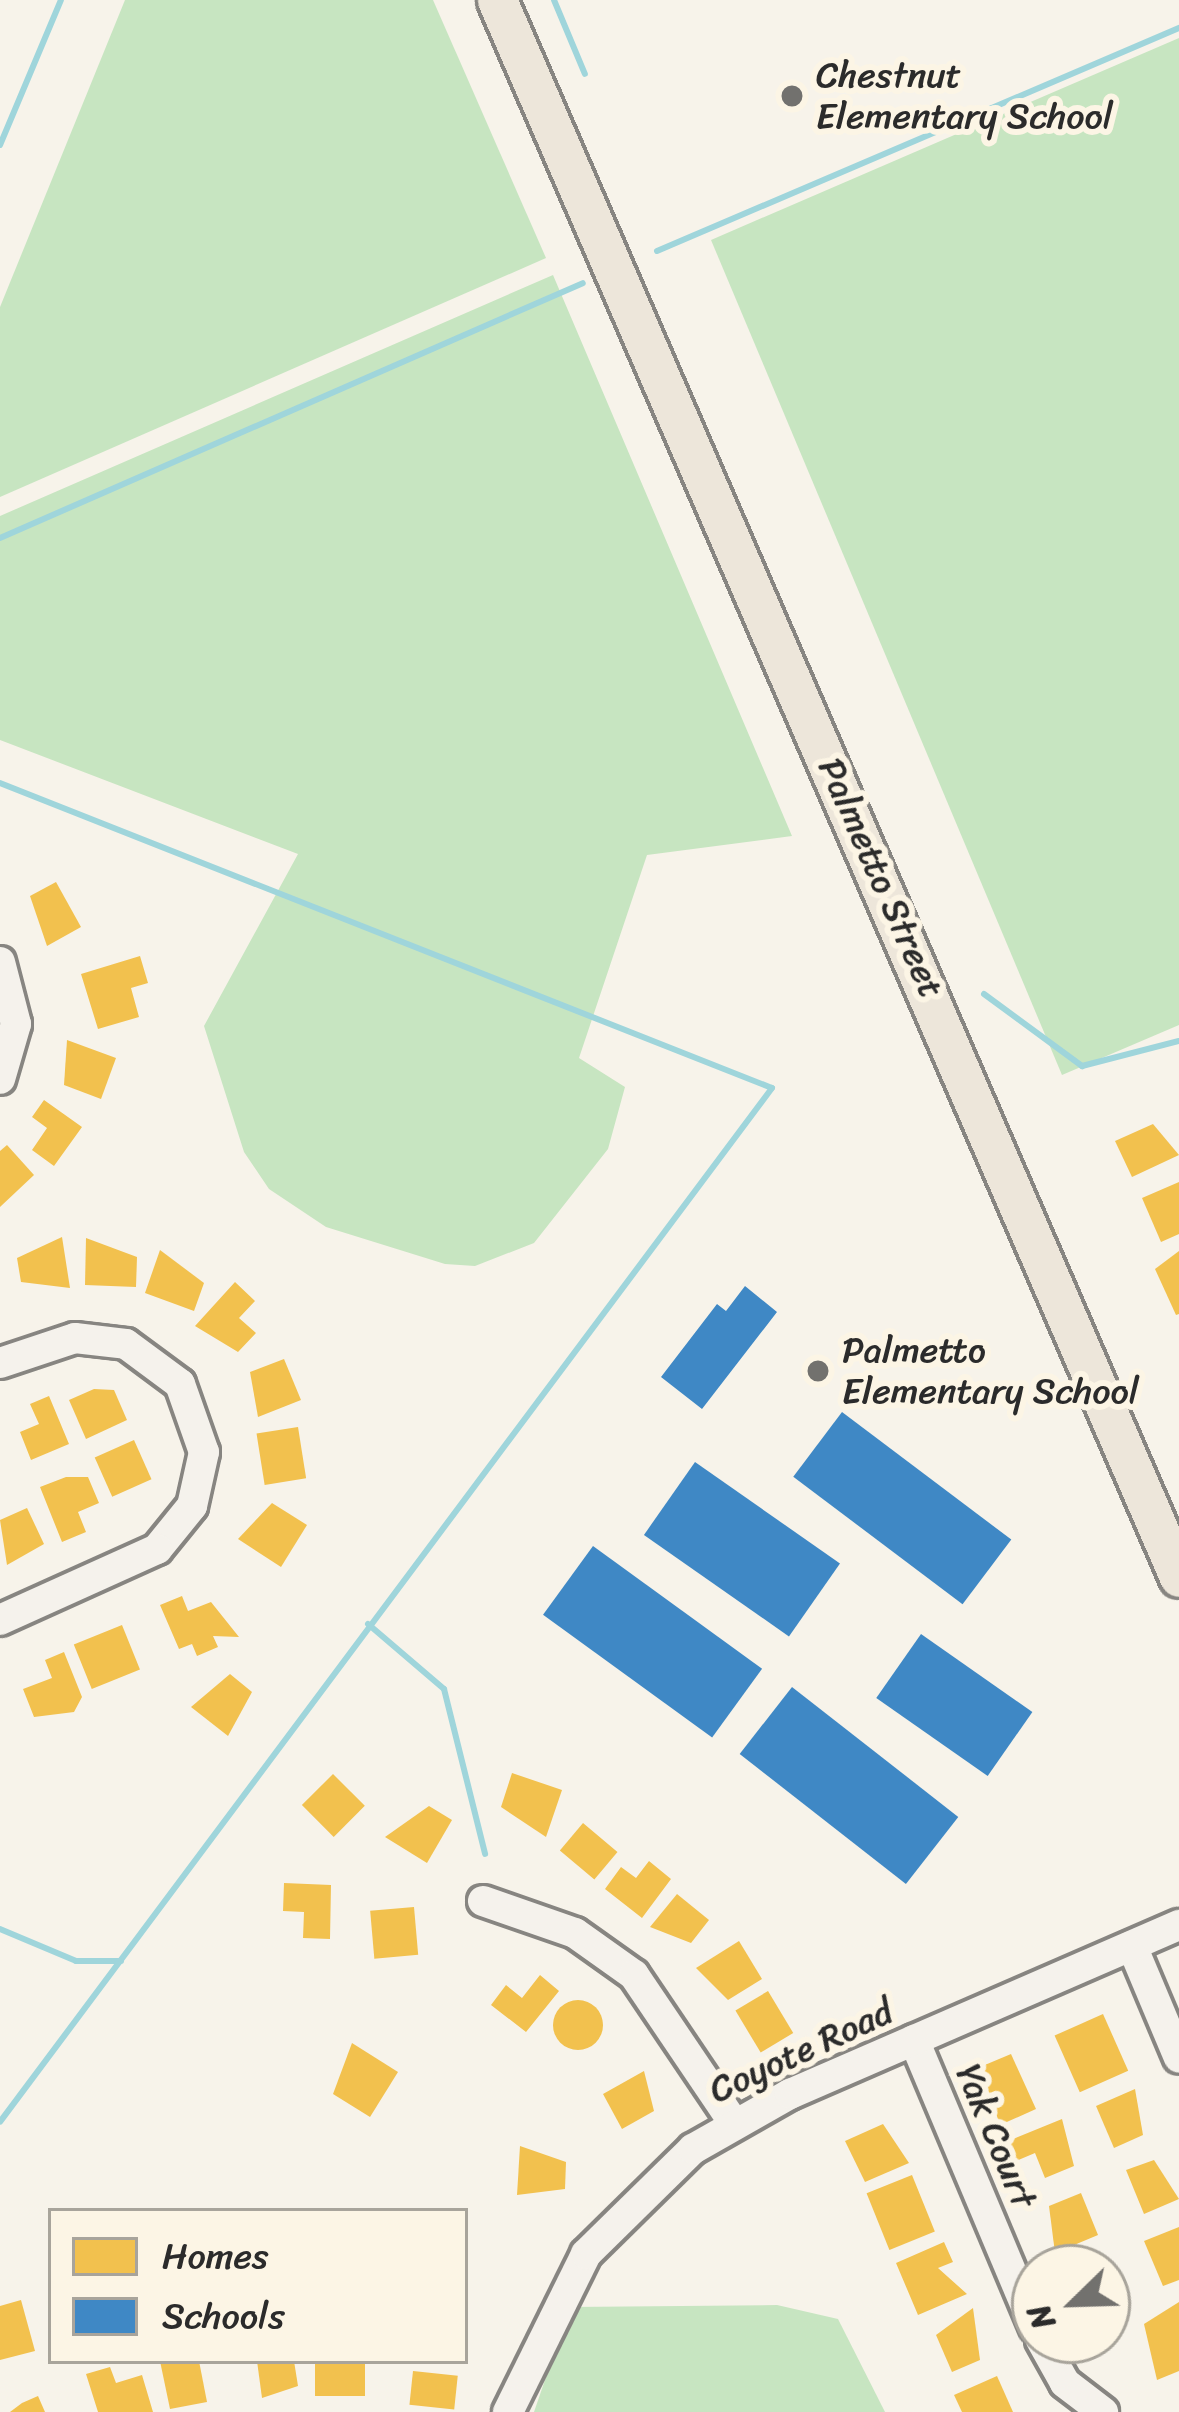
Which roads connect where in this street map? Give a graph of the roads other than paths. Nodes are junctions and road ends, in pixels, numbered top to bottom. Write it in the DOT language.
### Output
graph roads {
  1 [pos="497,0"];
  2 [pos="0,962"];
  3 [pos="0,1079"];
  4 [pos="0,1364"];
  5 [pos="1179,1577"];
  6 [pos="0,1620"];
  7 [pos="483,1901"];
  8 [pos="1179,1925"];
  9 [pos="1132,1946"];
  10 [pos="914,2040"];
  11 [pos="1179,2058"];
  12 [pos="734,2122"];
  13 [pos="1011,2271"];
  14 [pos="1054,2364"];
  15 [pos="508,2412"];
  16 [pos="1103,2412"];
  1 -- 5 [label="main road, Palmetto Street"];
  2 -- 3 [label="street"];
  4 -- 6 [label="street"];
  7 -- 12 [label="street"];
  8 -- 9 [label="street, Coyote Road"];
  9 -- 10 [label="street, Coyote Road"];
  9 -- 11 [label="street"];
  10 -- 12 [label="street, Coyote Road"];
  10 -- 13 [label="street, Yak Court"];
  12 -- 15 [label="street, Coyote Road"];
  14 -- 16 [label="street"];
}
